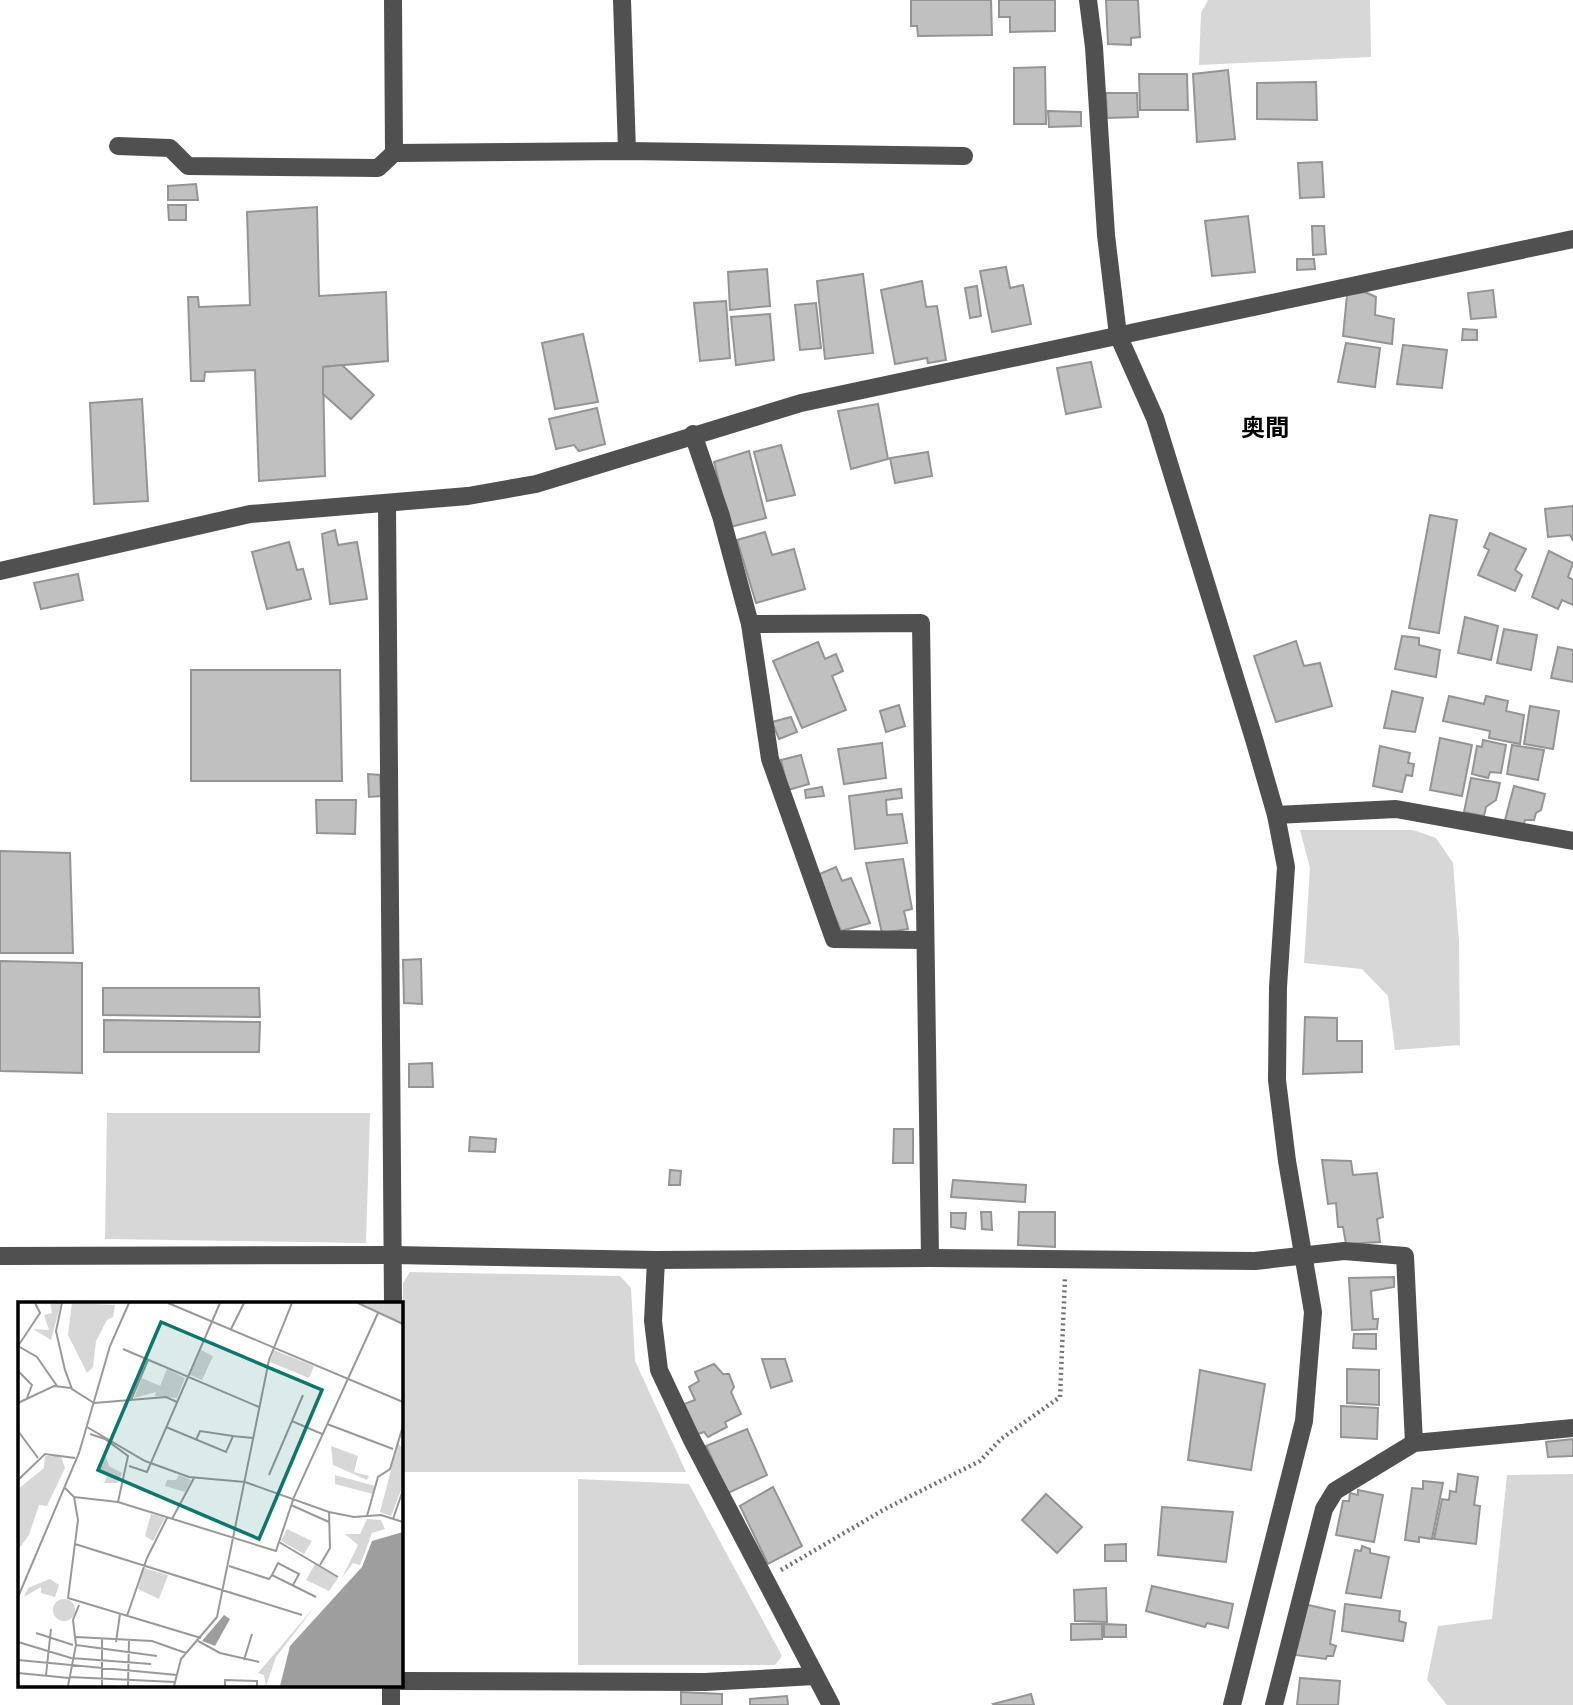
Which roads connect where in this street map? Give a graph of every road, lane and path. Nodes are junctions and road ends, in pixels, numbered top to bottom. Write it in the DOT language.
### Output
graph roads {
  1 [pos="393,0"];
  2 [pos="622,0"];
  3 [pos="1088,0"];
  4 [pos="118,146"];
  5 [pos="627,151"];
  6 [pos="394,153"];
  7 [pos="964,156"];
  8 [pos="1573,239"];
  9 [pos="1118,335"];
  10 [pos="693,434"];
  11 [pos="387,503"];
  12 [pos="0,571"];
  13 [pos="750,624"];
  14 [pos="1276,815"];
  15 [pos="1573,841"];
  16 [pos="924,940"];
  17 [pos="393,1255"];
  18 [pos="1302,1255"];
  19 [pos="0,1256"];
  20 [pos="929,1258"];
  21 [pos="1066,1259"];
  22 [pos="656,1260"];
  23 [pos="393,1302"];
  24 [pos="1573,1428"];
  25 [pos="1414,1443"];
  26 [pos="765,1579"];
  27 [pos="814,1676"];
  28 [pos="402,1681"];
  29 [pos="831,1705"];
  30 [pos="1232,1705"];
  31 [pos="1273,1705"];
  1 -- 6 [label="street"];
  2 -- 5 [label="street"];
  3 -- 9 [label="street"];
  4 -- 6 [label="street"];
  5 -- 6 [label="street"];
  5 -- 7 [label="street"];
  8 -- 9 [label="street"];
  9 -- 10 [label="street"];
  9 -- 14 [label="street"];
  10 -- 11 [label="street"];
  10 -- 13 [label="street"];
  11 -- 12 [label="street"];
  11 -- 17 [label="street"];
  13 -- 16 [label="street"];
  13 -- 16 [label="street"];
  14 -- 15 [label="street"];
  14 -- 18 [label="street"];
  16 -- 20 [label="street"];
  17 -- 19 [label="street"];
  17 -- 22 [label="street"];
  17 -- 23 [label="street"];
  18 -- 21 [label="street"];
  18 -- 25 [label="street"];
  18 -- 30 [label="street"];
  20 -- 21 [label="street"];
  20 -- 22 [label="street"];
  21 -- 26 [label="path"];
  22 -- 26 [label="street"];
  24 -- 25 [label="street"];
  25 -- 31 [label="street"];
  26 -- 27 [label="street"];
  27 -- 28 [label="street"];
  27 -- 29 [label="street"];
}
